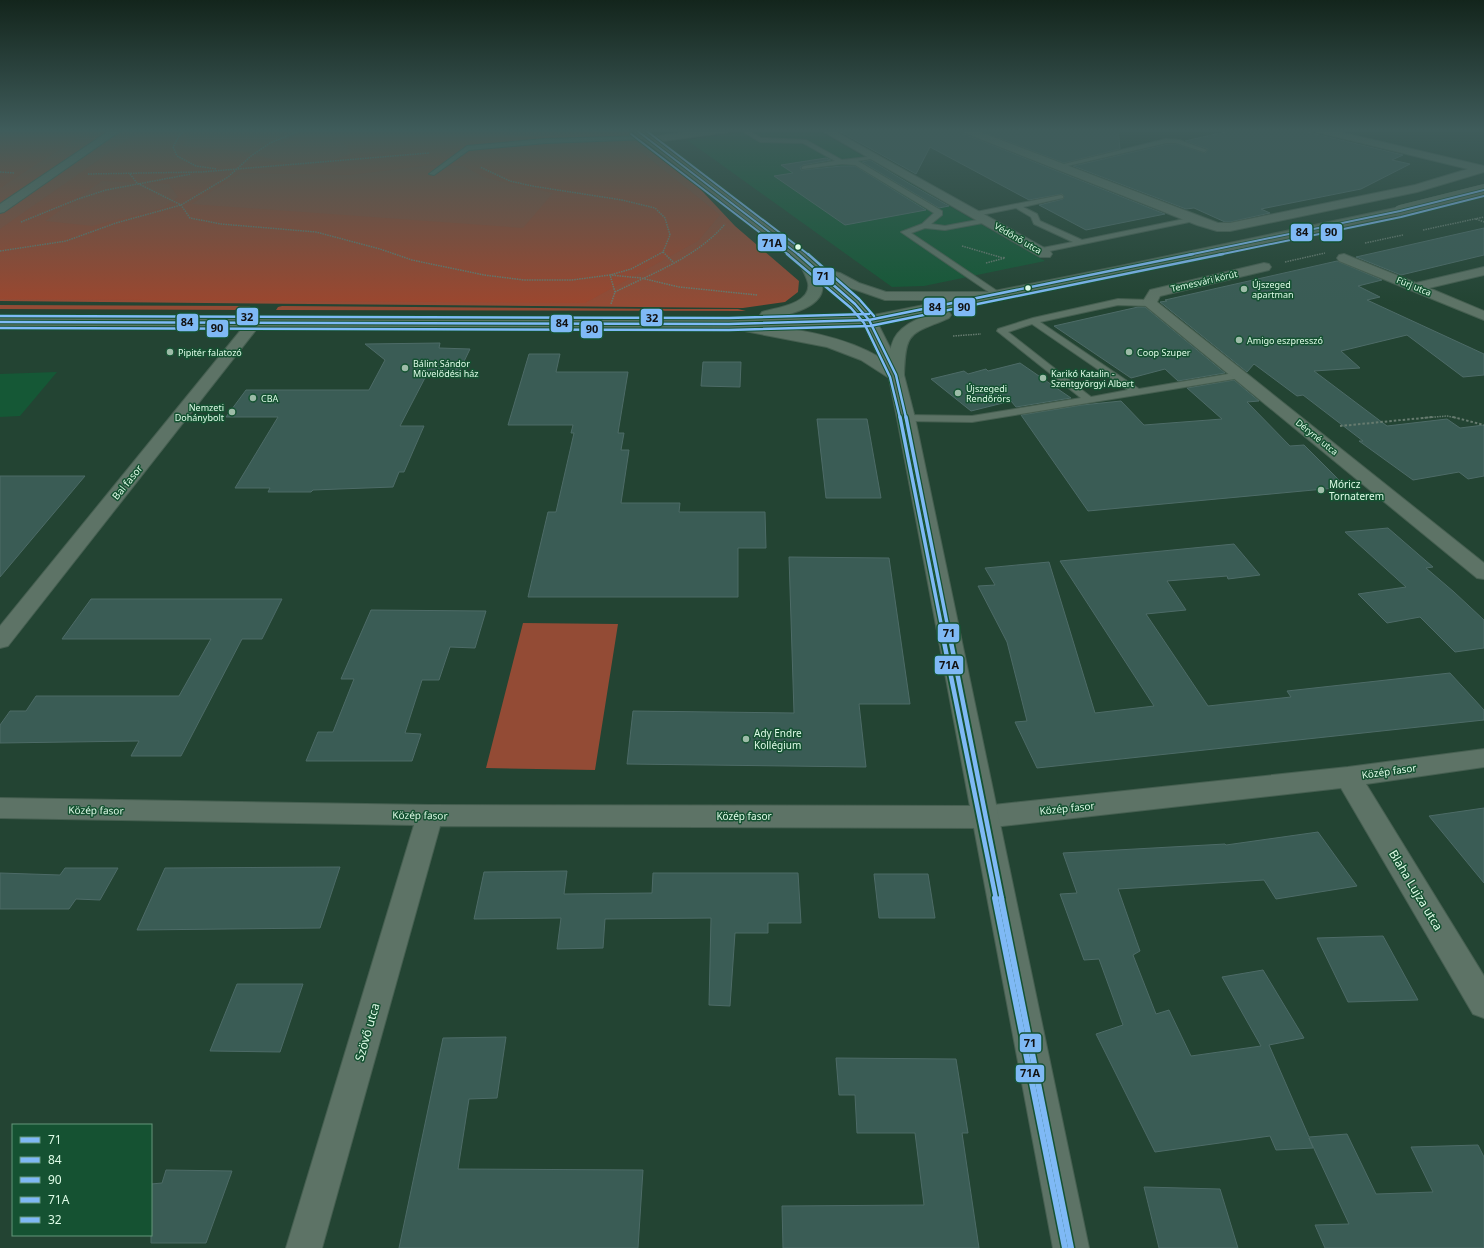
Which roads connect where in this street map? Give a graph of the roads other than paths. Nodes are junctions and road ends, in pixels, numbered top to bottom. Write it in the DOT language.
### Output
graph roads {
  1 [pos="31,187"];
  2 [pos="711,187"];
  3 [pos="897,187"];
  4 [pos="927,187"];
  5 [pos="1113,187"];
  6 [pos="1420,187"];
  7 [pos="1484,190"];
  8 [pos="1061,197"];
  9 [pos="1017,206"];
  10 [pos="0,209"];
  11 [pos="980,217"];
  12 [pos="1194,219"];
  13 [pos="925,226"];
  14 [pos="1082,243"];
  15 [pos="1043,252"];
  16 [pos="1344,258"];
  17 [pos="805,260"];
  18 [pos="1264,267"];
  19 [pos="1484,271"];
  20 [pos="1416,287"];
  21 [pos="994,296"];
  22 [pos="1149,303"];
  23 [pos="1484,316"];
  24 [pos="869,320"];
  25 [pos="1033,321"];
  26 [pos="0,322"];
  27 [pos="254,323"];
  28 [pos="729,324"];
  29 [pos="896,375"];
  30 [pos="1240,375"];
  31 [pos="1137,392"];
  32 [pos="1088,400"];
  33 [pos="906,418"];
  34 [pos="1484,573"];
  35 [pos="0,641"];
  36 [pos="1484,758"];
  37 [pos="1348,777"];
  38 [pos="0,808"];
  39 [pos="430,815"];
  40 [pos="984,817"];
  41 [pos="1484,1004"];
  42 [pos="304,1248"];
  43 [pos="1071,1248"];
  1 -- 10 [label="street"];
  2 -- 17 [label="street"];
  3 -- 13 [label="lane"];
  4 -- 11 [label="street, Védőnő utca"];
  5 -- 12 [label="street"];
  6 -- 12 [label="street"];
  7 -- 21 [label="main road, bridge"];
  8 -- 9 [label="lane"];
  9 -- 11 [label="lane"];
  9 -- 14 [label="lane"];
  11 -- 13 [label="lane"];
  11 -- 15 [label="street, Védőnő utca"];
  12 -- 14 [label="lane"];
  13 -- 21 [label="lane"];
  14 -- 15 [label="lane"];
  16 -- 20 [label="street, Fürj utca"];
  17 -- 21 [label="street"];
  17 -- 24 [label="street"];
  17 -- 28 [label="main road"];
  18 -- 22 [label="street, Temesvári körút"];
  19 -- 20 [label="street"];
  20 -- 23 [label="street, Fürj utca"];
  21 -- 24 [label="main road"];
  21 -- 29 [label="main road"];
  22 -- 25 [label="lane"];
  22 -- 30 [label="street, Déryné utca"];
  24 -- 28 [label="main road"];
  24 -- 29 [label="street"];
  25 -- 31 [label="lane"];
  25 -- 32 [label="lane"];
  26 -- 27 [label="main road"];
  27 -- 28 [label="main road"];
  27 -- 35 [label="street, Bal fasor"];
  28 -- 29 [label="street"];
  29 -- 33 [label="street"];
  30 -- 31 [label="lane"];
  30 -- 34 [label="street, Déryné utca"];
  31 -- 32 [label="lane"];
  32 -- 33 [label="lane"];
  33 -- 40 [label="street"];
  36 -- 37 [label="street, Közép fasor"];
  37 -- 40 [label="street, Közép fasor"];
  37 -- 41 [label="street, Blaha Lujza utca"];
  38 -- 39 [label="street, Közép fasor"];
  39 -- 40 [label="street, Közép fasor"];
  39 -- 42 [label="street, Szövő utca"];
  40 -- 43 [label="street"];
}
